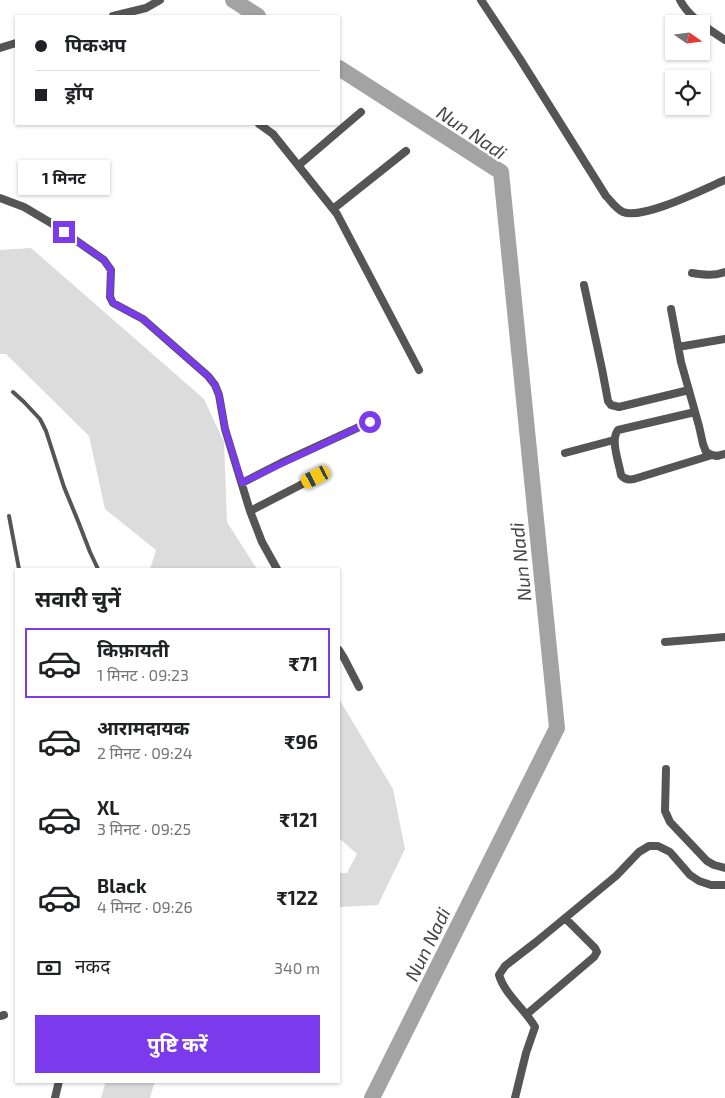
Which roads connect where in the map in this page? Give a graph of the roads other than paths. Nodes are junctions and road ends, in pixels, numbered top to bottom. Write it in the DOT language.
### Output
graph roads {
  1 [pos="160,0"];
  2 [pos="481,0"];
  3 [pos="680,0"];
  4 [pos="136,14"];
  5 [pos="725,40"];
  6 [pos="15,44"];
  7 [pos="0,48"];
  8 [pos="360,112"];
  9 [pos="261,125"];
  10 [pos="406,151"];
  11 [pos="299,165"];
  12 [pos="725,180"];
  13 [pos="0,198"];
  14 [pos="333,209"];
  15 [pos="725,272"];
  16 [pos="692,273"];
  17 [pos="584,286"];
  18 [pos="671,309"];
  19 [pos="725,339"];
  20 [pos="678,347"];
  21 [pos="419,370"];
  22 [pos="689,390"];
  23 [pos="13,392"];
  24 [pos="695,412"];
  25 [pos="370,422"];
  26 [pos="614,440"];
  27 [pos="565,453"];
  28 [pos="725,454"];
  29 [pos="712,455"];
  30 [pos="316,477"];
  31 [pos="242,483"];
  32 [pos="250,511"];
  33 [pos="9,516"];
  34 [pos="19,568"];
  35 [pos="98,568"];
  36 [pos="276,568"];
  37 [pos="725,637"];
  38 [pos="665,642"];
  39 [pos="340,652"];
  40 [pos="360,687"];
  41 [pos="666,769"];
  42 [pos="725,868"];
  43 [pos="725,885"];
  44 [pos="566,918"];
  45 [pos="527,1014"];
  46 [pos="59,1083"];
  47 [pos="55,1098"];
  48 [pos="515,1098"];
  1 -- 4 [label="street"];
  2 -- 12 [label="street"];
  3 -- 5 [label="street"];
  6 -- 7 [label="street"];
  8 -- 11 [label="street"];
  9 -- 11 [label="street"];
  10 -- 14 [label="street"];
  11 -- 14 [label="street"];
  13 -- 31 [label="street"];
  14 -- 21 [label="street"];
  15 -- 16 [label="street"];
  17 -- 22 [label="street"];
  18 -- 20 [label="street"];
  19 -- 20 [label="street"];
  20 -- 22 [label="street"];
  22 -- 24 [label="street"];
  23 -- 35 [label="lane"];
  24 -- 26 [label="street"];
  24 -- 29 [label="street"];
  25 -- 31 [label="street"];
  26 -- 27 [label="street"];
  26 -- 29 [label="street"];
  28 -- 29 [label="street"];
  30 -- 32 [label="street"];
  31 -- 32 [label="street"];
  32 -- 36 [label="street"];
  33 -- 34 [label="lane"];
  37 -- 38 [label="street"];
  39 -- 40 [label="street"];
  41 -- 42 [label="street"];
  43 -- 44 [label="street"];
  44 -- 45 [label="street"];
  44 -- 45 [label="street"];
  45 -- 48 [label="street"];
  46 -- 47 [label="street"];
}
